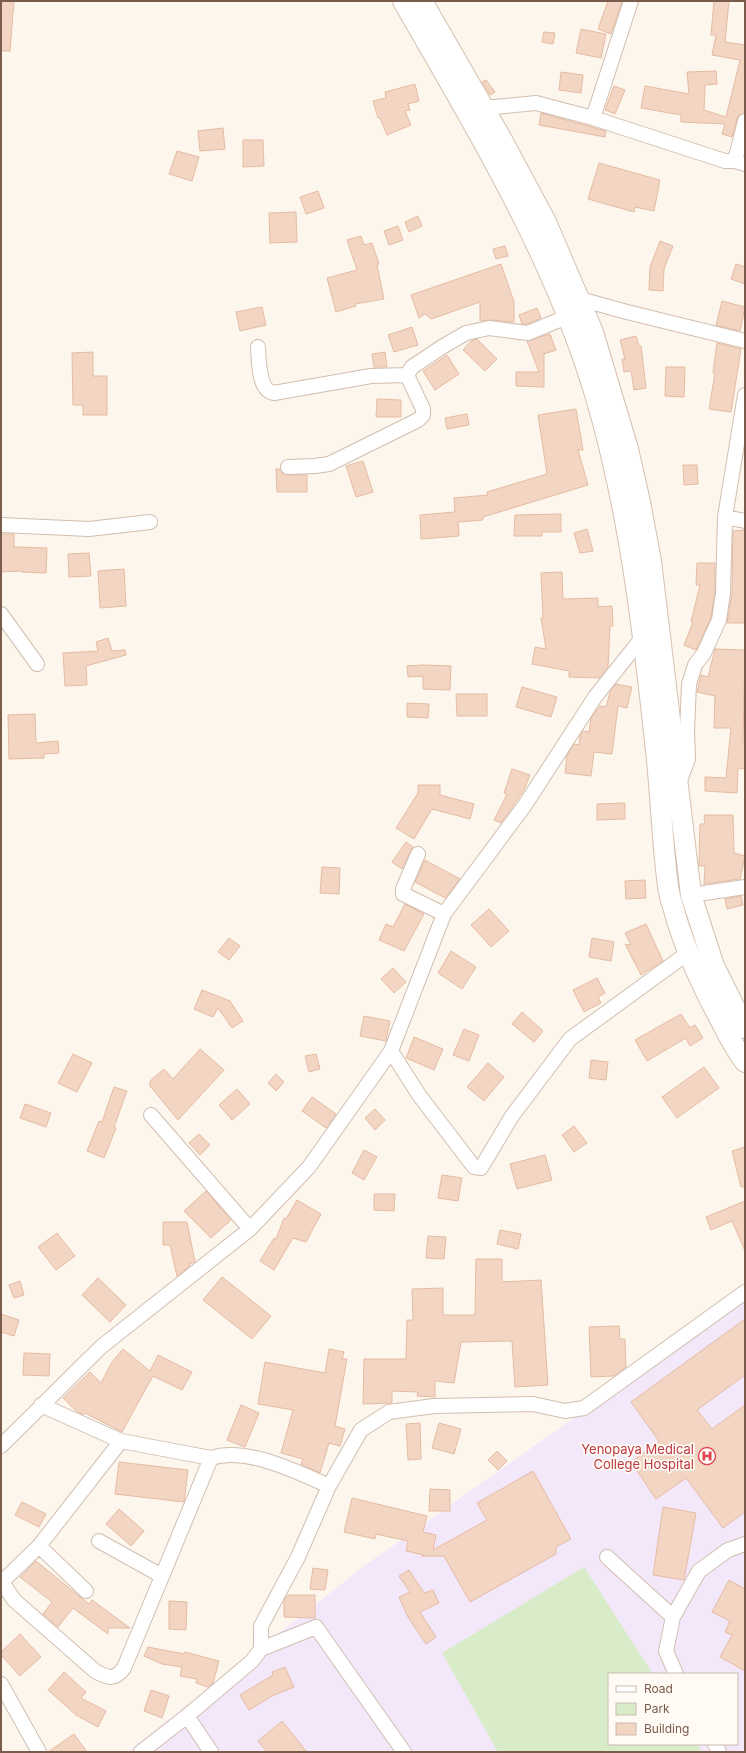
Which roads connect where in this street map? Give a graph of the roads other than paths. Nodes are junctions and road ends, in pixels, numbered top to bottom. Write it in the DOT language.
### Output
graph roads {
  1 [pos="403,1"];
  2 [pos="422,1"];
  3 [pos="631,1"];
  4 [pos="484,108"];
  5 [pos="593,118"];
  6 [pos="745,121"];
  7 [pos="740,162"];
  8 [pos="580,299"];
  9 [pos="569,316"];
  10 [pos="745,341"];
  11 [pos="258,347"];
  12 [pos="407,375"];
  13 [pos="745,395"];
  14 [pos="288,467"];
  15 [pos="724,517"];
  16 [pos="745,521"];
  17 [pos="150,522"];
  18 [pos="1,525"];
  19 [pos="1,614"];
  20 [pos="642,638"];
  21 [pos="37,664"];
  22 [pos="678,784"];
  23 [pos="418,854"];
  24 [pos="745,887"];
  25 [pos="691,895"];
  26 [pos="444,914"];
  27 [pos="688,953"];
  28 [pos="745,1028"];
  29 [pos="391,1051"];
  30 [pos="745,1062"];
  31 [pos="151,1115"];
  32 [pos="250,1229"];
  33 [pos="745,1292"];
  34 [pos="41,1405"];
  35 [pos="121,1441"];
  36 [pos="1,1446"];
  37 [pos="211,1458"];
  38 [pos="329,1486"];
  39 [pos="99,1541"];
  40 [pos="745,1544"];
  41 [pos="39,1546"];
  42 [pos="607,1557"];
  43 [pos="162,1576"];
  44 [pos="86,1591"];
  45 [pos="674,1617"];
  46 [pos="261,1649"];
  47 [pos="676,1673"];
  48 [pos="1,1684"];
  49 [pos="187,1716"];
  50 [pos="39,1752"];
  51 [pos="141,1752"];
  52 [pos="211,1752"];
  53 [pos="404,1752"];
  1 -- 9 [label="main road"];
  2 -- 4 [label="main road"];
  3 -- 5 [label="street"];
  4 -- 5 [label="street"];
  4 -- 8 [label="main road"];
  5 -- 7 [label="street"];
  6 -- 7 [label="street"];
  8 -- 10 [label="street"];
  8 -- 22 [label="main road"];
  9 -- 12 [label="street"];
  9 -- 20 [label="main road"];
  11 -- 12 [label="street"];
  12 -- 14 [label="street"];
  13 -- 15 [label="street"];
  15 -- 16 [label="street"];
  15 -- 22 [label="street"];
  17 -- 18 [label="street"];
  19 -- 21 [label="street"];
  20 -- 26 [label="street"];
  20 -- 27 [label="main road"];
  22 -- 25 [label="main road"];
  23 -- 26 [label="street"];
  24 -- 25 [label="street"];
  25 -- 28 [label="main road"];
  26 -- 29 [label="street"];
  27 -- 29 [label="street"];
  27 -- 30 [label="main road"];
  29 -- 32 [label="street"];
  31 -- 32 [label="street"];
  32 -- 34 [label="street"];
  33 -- 38 [label="street"];
  34 -- 35 [label="street"];
  34 -- 36 [label="street"];
  35 -- 37 [label="street"];
  35 -- 41 [label="street"];
  37 -- 38 [label="street"];
  37 -- 43 [label="street"];
  38 -- 46 [label="street"];
  39 -- 43 [label="street"];
  40 -- 45 [label="street"];
  41 -- 43 [label="street"];
  41 -- 44 [label="street"];
  42 -- 45 [label="street"];
  45 -- 47 [label="street"];
  46 -- 49 [label="street"];
  46 -- 53 [label="street"];
  48 -- 50 [label="street"];
  49 -- 51 [label="street"];
  49 -- 52 [label="street"];
}
